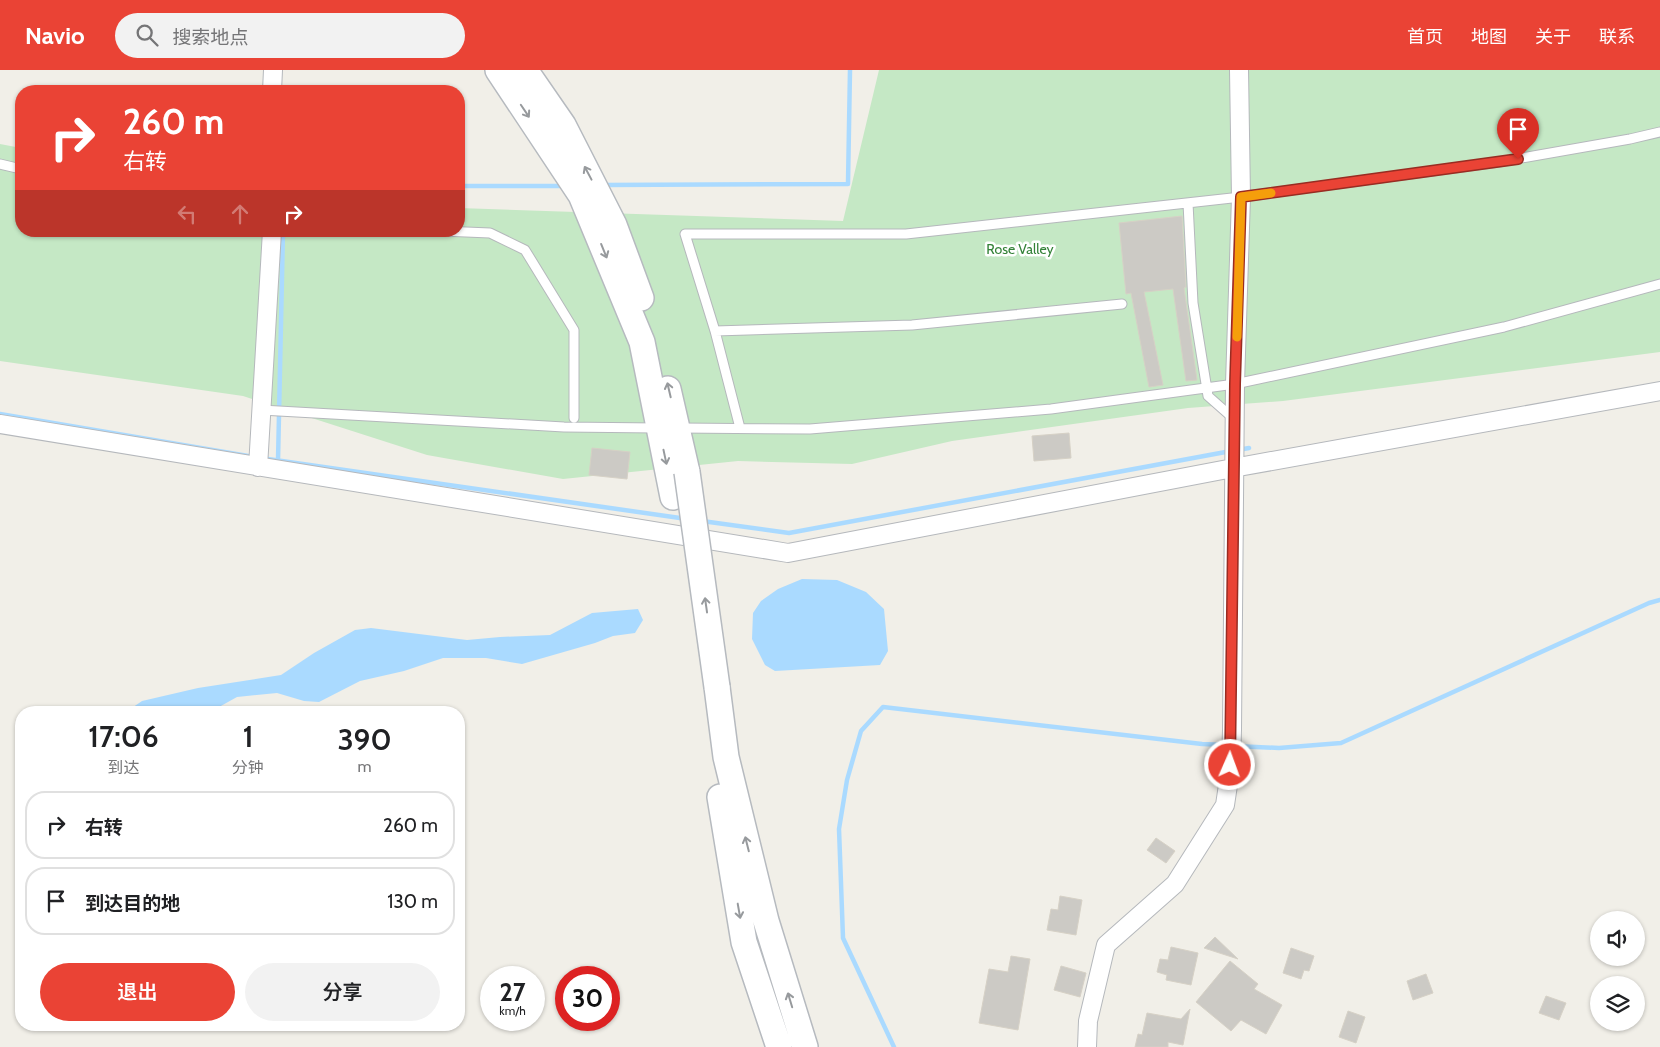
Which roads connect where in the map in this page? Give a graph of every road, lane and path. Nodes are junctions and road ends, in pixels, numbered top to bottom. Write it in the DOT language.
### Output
graph roads {
  1 [pos="272,70"];
  2 [pos="498,70"];
  3 [pos="526,70"];
  4 [pos="1239,70"];
  5 [pos="272,85"];
  6 [pos="1660,132"];
  7 [pos="0,164"];
  8 [pos="15,168"];
  9 [pos="1241,197"];
  10 [pos="1188,203"];
  11 [pos="465,232"];
  12 [pos="272,237"];
  13 [pos="1660,284"];
  14 [pos="1122,304"];
  15 [pos="715,331"];
  16 [pos="1235,384"];
  17 [pos="1660,391"];
  18 [pos="261,410"];
  19 [pos="574,418"];
  20 [pos="1234,420"];
  21 [pos="0,424"];
  22 [pos="740,428"];
  23 [pos="258,467"];
  24 [pos="1233,468"];
  25 [pos="710,689"];
  26 [pos="779,1047"];
  27 [pos="805,1047"];
  28 [pos="1086,1047"];
  1 -- 5 [label="street"];
  2 -- 25 [label="main road, one-way"];
  25 -- 3 [label="main road, one-way, bridge"];
  4 -- 9 [label="street"];
  6 -- 9 [label="lane"];
  7 -- 8 [label="lane"];
  9 -- 10 [label="lane"];
  9 -- 16 [label="street"];
  10 -- 15 [label="lane"];
  10 -- 20 [label="lane"];
  11 -- 19 [label="lane"];
  12 -- 18 [label="street"];
  13 -- 16 [label="lane"];
  14 -- 15 [label="lane"];
  15 -- 22 [label="lane"];
  16 -- 20 [label="street"];
  16 -- 22 [label="lane"];
  17 -- 24 [label="street"];
  18 -- 22 [label="lane"];
  18 -- 23 [label="street"];
  20 -- 24 [label="street"];
  21 -- 23 [label="street"];
  23 -- 24 [label="street"];
  24 -- 28 [label="street"];
  25 -- 26 [label="main road, one-way"];
  27 -- 25 [label="main road, one-way"];
}
